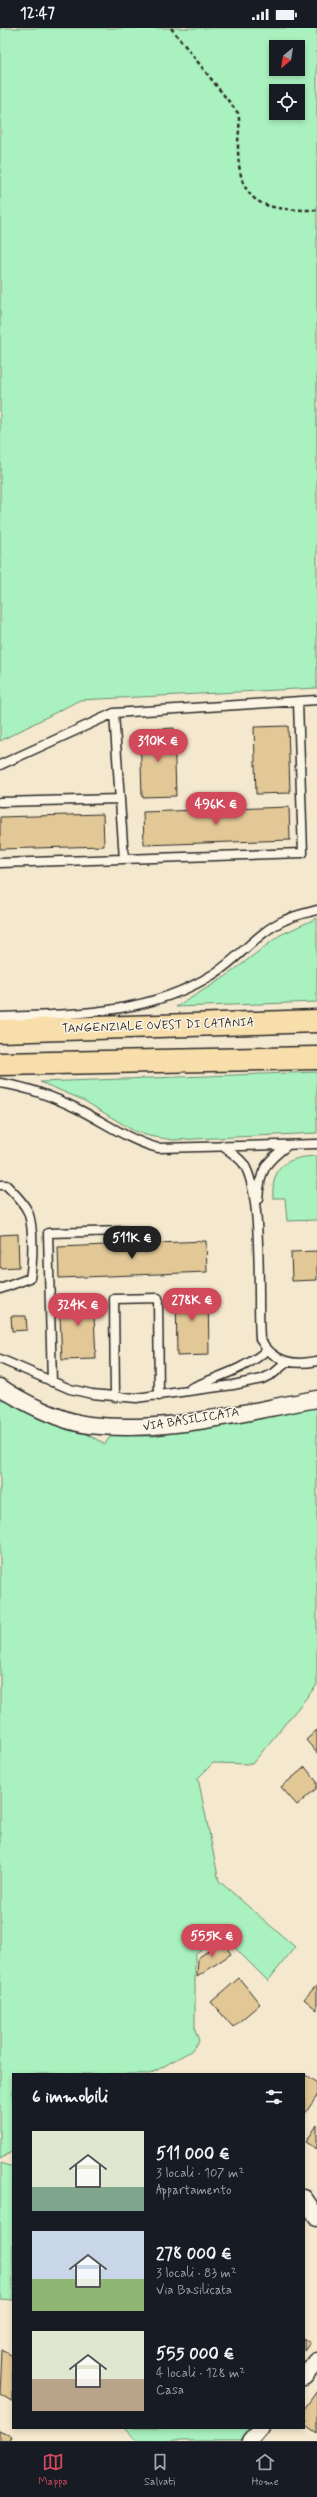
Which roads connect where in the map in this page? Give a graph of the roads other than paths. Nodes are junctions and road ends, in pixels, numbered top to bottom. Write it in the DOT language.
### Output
graph roads {
  1 [pos="317,700"];
  2 [pos="298,702"];
  3 [pos="317,705"];
  4 [pos="114,713"];
  5 [pos="0,765"];
  6 [pos="120,799"];
  7 [pos="0,802"];
  8 [pos="124,859"];
  9 [pos="0,863"];
  10 [pos="317,910"];
  11 [pos="0,1016"];
  12 [pos="317,1021"];
  13 [pos="0,1031"];
  14 [pos="317,1058"];
  15 [pos="0,1064"];
  16 [pos="0,1083"];
  17 [pos="288,1144"];
  18 [pos="317,1144"];
  19 [pos="222,1146"];
  20 [pos="0,1185"];
  21 [pos="256,1213"];
  22 [pos="126,1231"];
  23 [pos="0,1289"];
  24 [pos="267,1350"];
  25 [pos="0,1355"];
  26 [pos="0,1360"];
  27 [pos="317,1361"];
  28 [pos="287,1362"];
  29 [pos="17,1366"];
  30 [pos="52,1382"];
  31 [pos="0,1387"];
  32 [pos="182,1392"];
  33 [pos="159,1396"];
  34 [pos="115,1397"];
  35 [pos="317,1399"];
  36 [pos="305,2199"];
  37 [pos="317,2217"];
  38 [pos="317,2361"];
  39 [pos="305,2376"];
  40 [pos="260,2429"];
  41 [pos="250,2441"];
  1 -- 2 [label="lane"];
  2 -- 3 [label="lane"];
  2 -- 4 [label="lane"];
  2 -- 8 [label="lane"];
  4 -- 5 [label="lane"];
  4 -- 6 [label="lane"];
  6 -- 7 [label="lane"];
  6 -- 8 [label="lane"];
  8 -- 9 [label="lane"];
  10 -- 11 [label="lane"];
  12 -- 13 [label="highway, TANGENZIALE OVEST DI CATANIA"];
  14 -- 15 [label="highway"];
  16 -- 19 [label="lane"];
  17 -- 18 [label="lane"];
  17 -- 19 [label="lane"];
  17 -- 21 [label="lane"];
  19 -- 21 [label="lane"];
  20 -- 23 [label="lane"];
  21 -- 24 [label="lane"];
  22 -- 30 [label="lane"];
  24 -- 28 [label="lane"];
  24 -- 32 [label="lane"];
  25 -- 29 [label="lane"];
  26 -- 29 [label="lane"];
  27 -- 28 [label="lane"];
  28 -- 32 [label="lane"];
  29 -- 30 [label="lane"];
  30 -- 34 [label="lane"];
  31 -- 35 [label="street, VIA BASILICATA"];
  32 -- 33 [label="lane"];
  33 -- 34 [label="lane"];
  33 -- 34 [label="lane"];
  36 -- 37 [label="street"];
  38 -- 39 [label="street"];
  40 -- 41 [label="street"];
}
